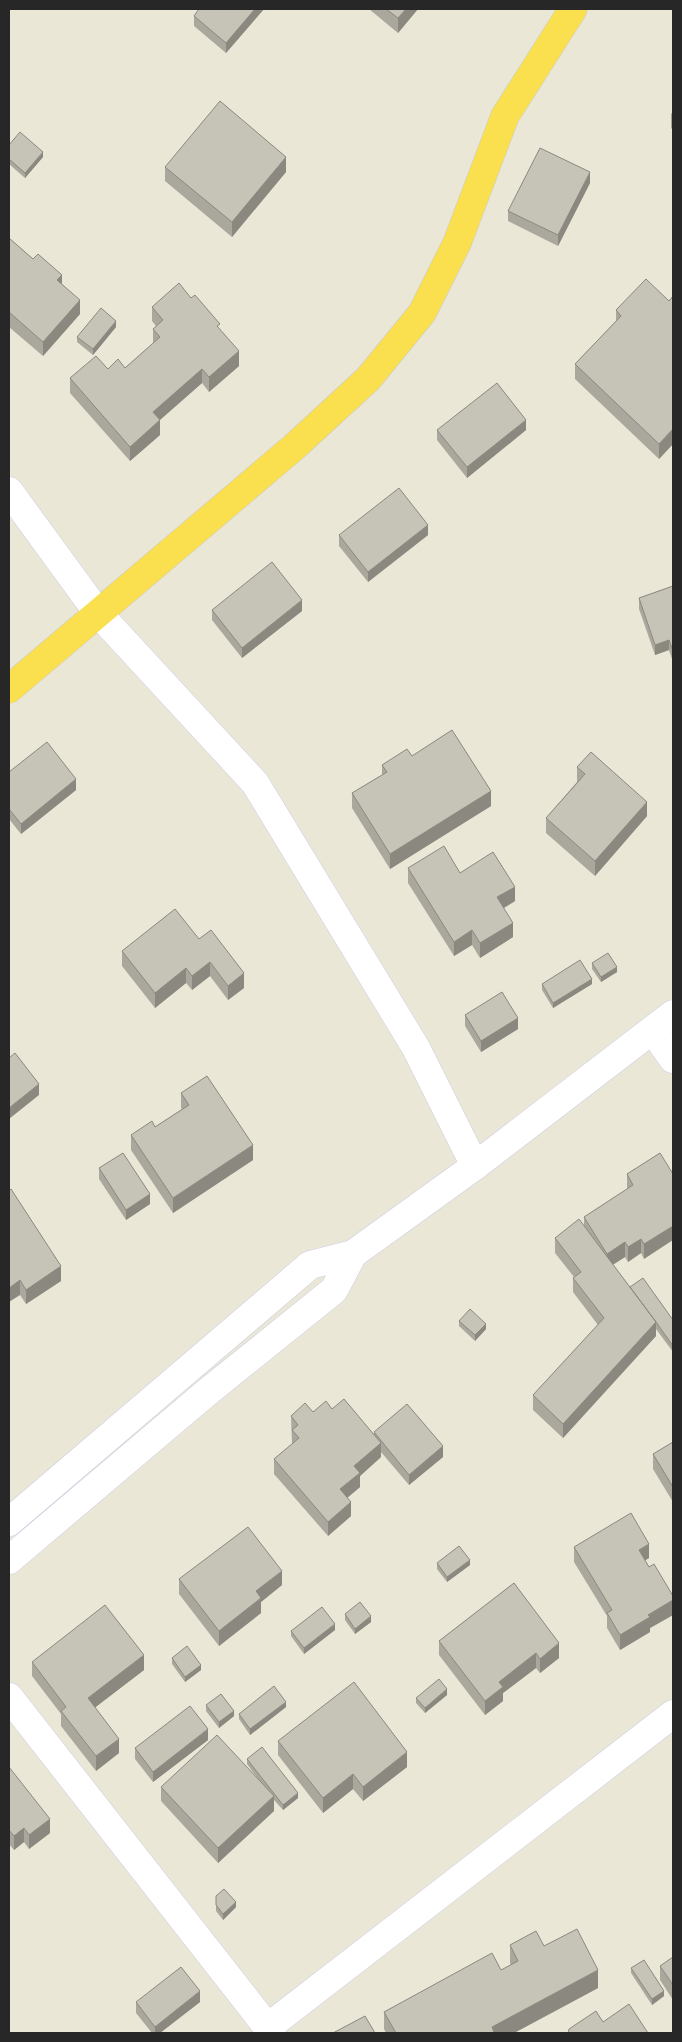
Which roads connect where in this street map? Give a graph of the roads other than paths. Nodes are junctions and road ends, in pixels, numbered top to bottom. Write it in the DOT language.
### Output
graph roads {
  1 [pos="573,9"];
  2 [pos="9,491"];
  3 [pos="98,613"];
  4 [pos="9,688"];
  5 [pos="663,1022"];
  6 [pos="673,1060"];
  7 [pos="475,1166"];
  8 [pos="353,1254"];
  9 [pos="184,1371"];
  10 [pos="205,1394"];
  11 [pos="30,1503"];
  12 [pos="9,1522"];
  13 [pos="52,1522"];
  14 [pos="9,1560"];
  15 [pos="9,1697"];
  16 [pos="673,1714"];
  17 [pos="270,2030"];
  1 -- 3 [label="highway"];
  2 -- 3 [label="street"];
  3 -- 4 [label="highway"];
  3 -- 7 [label="street"];
  5 -- 6 [label="street"];
  5 -- 7 [label="street"];
  7 -- 8 [label="street"];
  8 -- 9 [label="street"];
  8 -- 10 [label="street"];
  9 -- 10 [label="street"];
  9 -- 11 [label="street"];
  10 -- 13 [label="street"];
  11 -- 12 [label="street"];
  11 -- 13 [label="street"];
  13 -- 14 [label="street"];
  15 -- 17 [label="street"];
  16 -- 17 [label="street"];
}
